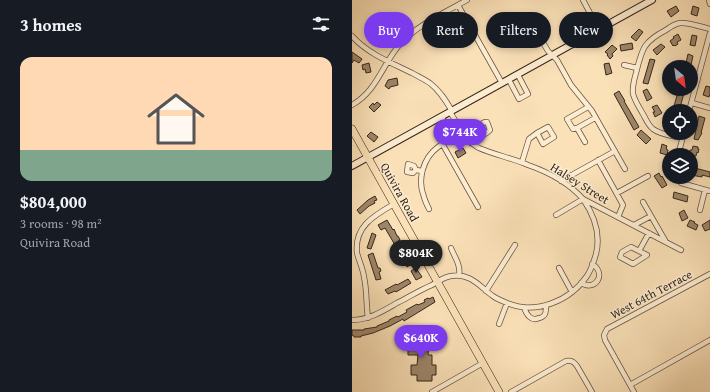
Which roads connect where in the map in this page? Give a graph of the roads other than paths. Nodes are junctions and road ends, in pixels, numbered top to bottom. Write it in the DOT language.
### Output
graph roads {
  1 [pos="467,0"];
  2 [pos="583,0"];
  3 [pos="652,0"];
  4 [pos="708,0"];
  5 [pos="710,4"];
  6 [pos="458,5"];
  7 [pos="589,12"];
  8 [pos="613,22"];
  9 [pos="710,29"];
  10 [pos="710,33"];
  11 [pos="352,36"];
  12 [pos="709,43"];
  13 [pos="546,48"];
  14 [pos="566,48"];
  15 [pos="552,56"];
  16 [pos="388,61"];
  17 [pos="624,65"];
  18 [pos="637,68"];
  19 [pos="518,75"];
  20 [pos="509,80"];
  21 [pos="502,83"];
  22 [pos="692,103"];
  23 [pos="352,105"];
  24 [pos="588,107"];
  25 [pos="710,108"];
  26 [pos="451,111"];
  27 [pos="441,117"];
  28 [pos="595,118"];
  29 [pos="577,128"];
  30 [pos="352,129"];
  31 [pos="537,133"];
  32 [pos="662,133"];
  33 [pos="461,135"];
  34 [pos="585,142"];
  35 [pos="471,143"];
  36 [pos="443,144"];
  37 [pos="615,151"];
  38 [pos="368,157"];
  39 [pos="598,160"];
  40 [pos="522,162"];
  41 [pos="352,166"];
  42 [pos="625,169"];
  43 [pos="416,170"];
  44 [pos="422,171"];
  45 [pos="648,176"];
  46 [pos="561,181"];
  47 [pos="685,184"];
  48 [pos="708,190"];
  49 [pos="617,193"];
  50 [pos="583,199"];
  51 [pos="644,202"];
  52 [pos="394,204"];
  53 [pos="478,207"];
  54 [pos="429,209"];
  55 [pos="700,210"];
  56 [pos="556,215"];
  57 [pos="651,216"];
  58 [pos="618,217"];
  59 [pos="634,225"];
  60 [pos="649,233"];
  61 [pos="666,242"];
  62 [pos="515,245"];
  63 [pos="451,248"];
  64 [pos="681,250"];
  65 [pos="639,251"];
  66 [pos="592,264"];
  67 [pos="558,268"];
  68 [pos="710,274"];
  69 [pos="459,276"];
  70 [pos="437,282"];
  71 [pos="581,283"];
  72 [pos="486,291"];
  73 [pos="572,292"];
  74 [pos="507,303"];
  75 [pos="546,305"];
  76 [pos="524,307"];
  77 [pos="368,318"];
  78 [pos="352,320"];
  79 [pos="499,324"];
  80 [pos="710,340"];
  81 [pos="483,363"];
  82 [pos="630,384"];
  83 [pos="432,392"];
  84 [pos="499,392"];
  85 [pos="511,392"];
  86 [pos="592,392"];
  87 [pos="634,392"];
  1 -- 6 [label="street"];
  2 -- 7 [label="street"];
  3 -- 8 [label="street"];
  4 -- 5 [label="street"];
  6 -- 16 [label="street"];
  6 -- 21 [label="street"];
  9 -- 18 [label="street"];
  10 -- 12 [label="street"];
  11 -- 16 [label="street, Halsey Street"];
  12 -- 22 [label="street"];
  13 -- 15 [label="street"];
  14 -- 15 [label="street"];
  15 -- 19 [label="street"];
  15 -- 24 [label="street"];
  16 -- 23 [label="street"];
  16 -- 26 [label="street, Halsey Street"];
  17 -- 18 [label="street"];
  18 -- 32 [label="street"];
  19 -- 20 [label="street"];
  19 -- 20 [label="street"];
  20 -- 21 [label="street"];
  21 -- 26 [label="street"];
  22 -- 25 [label="street"];
  24 -- 28 [label="street"];
  24 -- 29 [label="street"];
  26 -- 27 [label="street"];
  26 -- 33 [label="street, Halsey Street"];
  27 -- 33 [label="street, Halsey Street"];
  27 -- 38 [label="street"];
  28 -- 29 [label="street"];
  28 -- 37 [label="street"];
  29 -- 34 [label="street"];
  30 -- 38 [label="main road, Quivira Road"];
  31 -- 40 [label="street"];
  33 -- 35 [label="street, Halsey Street"];
  33 -- 35 [label="street"];
  33 -- 36 [label="street"];
  35 -- 40 [label="street, Halsey Street"];
  36 -- 44 [label="street"];
  36 -- 53 [label="street"];
  37 -- 39 [label="street"];
  37 -- 42 [label="street"];
  38 -- 41 [label="street"];
  38 -- 52 [label="main road, Quivira Road"];
  39 -- 46 [label="street"];
  39 -- 49 [label="street"];
  40 -- 46 [label="street, Halsey Street"];
  43 -- 44 [label="street"];
  44 -- 54 [label="street"];
  45 -- 49 [label="street"];
  46 -- 50 [label="street, Halsey Street"];
  47 -- 48 [label="street"];
  48 -- 55 [label="street"];
  49 -- 58 [label="street"];
  50 -- 56 [label="street"];
  50 -- 58 [label="street, Halsey Street"];
  50 -- 66 [label="street"];
  51 -- 57 [label="street"];
  52 -- 70 [label="main road, Quivira Road"];
  52 -- 77 [label="street"];
  57 -- 59 [label="street"];
  57 -- 61 [label="street"];
  58 -- 59 [label="street, Halsey Street"];
  59 -- 60 [label="street, Halsey Street"];
  60 -- 61 [label="street, Halsey Street"];
  60 -- 65 [label="street"];
  61 -- 64 [label="street, Halsey Street"];
  62 -- 72 [label="street"];
  63 -- 69 [label="street"];
  65 -- 65 [label="street"];
  66 -- 71 [label="street"];
  66 -- 71 [label="street"];
  67 -- 73 [label="street"];
  68 -- 82 [label="street, West 64th Terrace"];
  69 -- 70 [label="street"];
  69 -- 72 [label="street"];
  70 -- 77 [label="street"];
  70 -- 81 [label="main road, Quivira Road"];
  71 -- 73 [label="street"];
  72 -- 74 [label="street"];
  73 -- 75 [label="street"];
  74 -- 76 [label="street"];
  74 -- 79 [label="street"];
  75 -- 76 [label="street"];
  75 -- 76 [label="street"];
  77 -- 78 [label="street"];
  80 -- 82 [label="street"];
  81 -- 83 [label="street"];
  81 -- 84 [label="main road, Quivira Road"];
  82 -- 87 [label="street"];
  85 -- 86 [label="street"];
}
